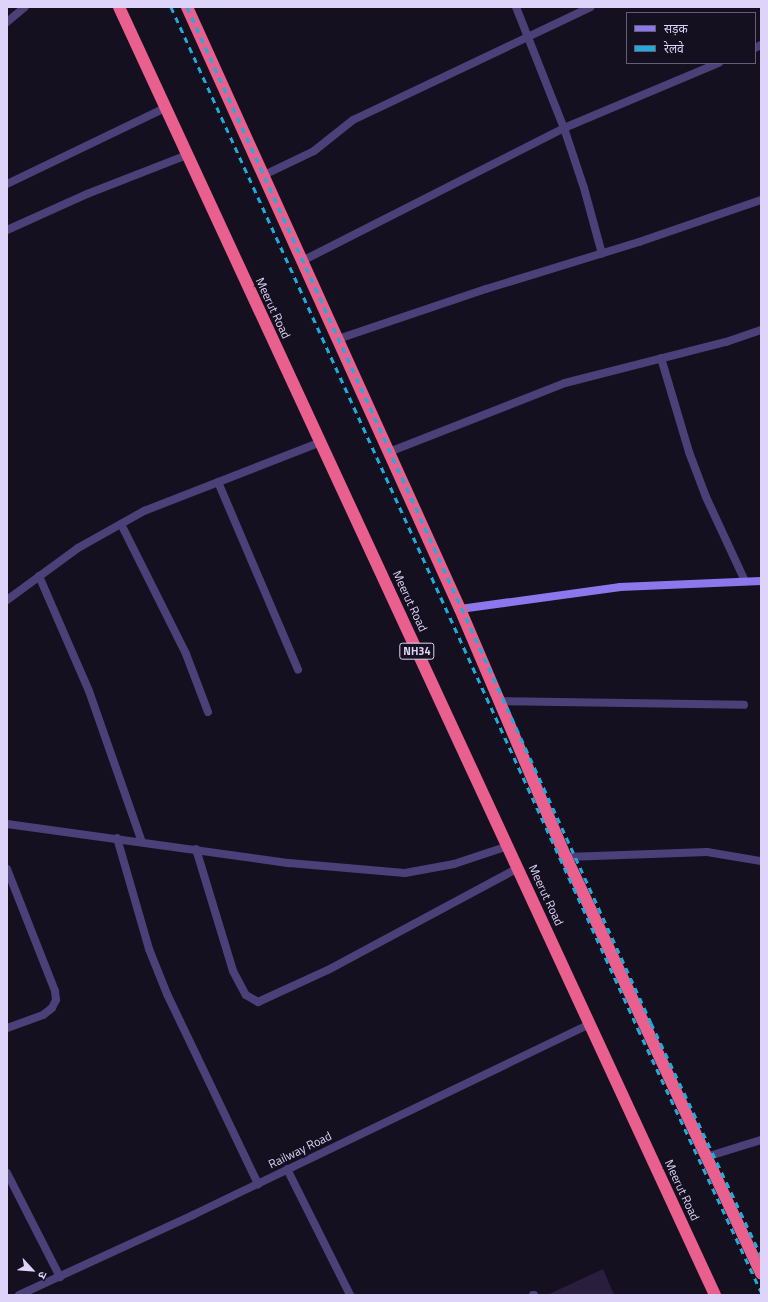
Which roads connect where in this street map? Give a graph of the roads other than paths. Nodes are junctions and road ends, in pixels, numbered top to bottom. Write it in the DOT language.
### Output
graph roads {
  1 [pos="25,7"];
  2 [pos="119,7"];
  3 [pos="187,7"];
  4 [pos="516,7"];
  5 [pos="591,7"];
  6 [pos="7,22"];
  7 [pos="528,36"];
  8 [pos="717,64"];
  9 [pos="165,108"];
  10 [pos="564,128"];
  11 [pos="187,155"];
  12 [pos="264,175"];
  13 [pos="7,184"];
  14 [pos="761,200"];
  15 [pos="7,230"];
  16 [pos="602,254"];
  17 [pos="302,261"];
  18 [pos="761,330"];
  19 [pos="338,340"];
  20 [pos="661,358"];
  21 [pos="321,442"];
  22 [pos="389,452"];
  23 [pos="218,482"];
  24 [pos="121,524"];
  25 [pos="39,576"];
  26 [pos="745,581"];
  27 [pos="761,581"];
  28 [pos="7,600"];
  29 [pos="460,609"];
  30 [pos="298,670"];
  31 [pos="499,701"];
  32 [pos="744,705"];
  33 [pos="208,712"];
  34 [pos="7,824"];
  35 [pos="117,838"];
  36 [pos="142,842"];
  37 [pos="508,846"];
  38 [pos="196,850"];
  39 [pos="566,857"];
  40 [pos="761,861"];
  41 [pos="518,868"];
  42 [pos="7,869"];
  43 [pos="590,1024"];
  44 [pos="7,1028"];
  45 [pos="761,1140"];
  46 [pos="706,1157"];
  47 [pos="288,1169"];
  48 [pos="7,1173"];
  49 [pos="258,1184"];
  50 [pos="761,1274"];
  51 [pos="60,1277"];
  52 [pos="19,1295"];
  53 [pos="350,1295"];
  54 [pos="715,1295"];
  1 -- 6 [label="street"];
  2 -- 9 [label="highway, Meerut Road / NH34"];
  3 -- 12 [label="highway"];
  4 -- 7 [label="street"];
  5 -- 7 [label="street"];
  7 -- 10 [label="street"];
  7 -- 12 [label="street"];
  8 -- 10 [label="street"];
  9 -- 11 [label="highway, Meerut Road / NH34"];
  9 -- 13 [label="street"];
  10 -- 16 [label="street"];
  10 -- 17 [label="street"];
  11 -- 15 [label="street"];
  11 -- 21 [label="highway, Meerut Road / NH34"];
  12 -- 17 [label="highway"];
  14 -- 16 [label="street"];
  16 -- 19 [label="street"];
  17 -- 19 [label="highway"];
  18 -- 20 [label="street"];
  19 -- 22 [label="highway"];
  20 -- 22 [label="street"];
  20 -- 26 [label="street"];
  21 -- 23 [label="street"];
  21 -- 37 [label="highway, Meerut Road / NH34"];
  22 -- 29 [label="highway"];
  23 -- 24 [label="street"];
  23 -- 30 [label="street"];
  24 -- 25 [label="street"];
  24 -- 33 [label="street"];
  25 -- 28 [label="street"];
  25 -- 36 [label="street"];
  26 -- 27 [label="street"];
  26 -- 29 [label="street"];
  29 -- 31 [label="highway"];
  31 -- 32 [label="street"];
  31 -- 39 [label="highway"];
  34 -- 35 [label="street"];
  35 -- 36 [label="street"];
  35 -- 49 [label="street"];
  36 -- 38 [label="street"];
  37 -- 38 [label="street"];
  37 -- 41 [label="highway, Meerut Road / NH34"];
  38 -- 41 [label="street"];
  39 -- 40 [label="street"];
  39 -- 46 [label="highway"];
  41 -- 43 [label="highway, Meerut Road / NH34"];
  42 -- 44 [label="street"];
  43 -- 47 [label="street, Railway Road"];
  43 -- 54 [label="highway, Meerut Road / NH34"];
  45 -- 46 [label="street"];
  46 -- 50 [label="highway"];
  47 -- 49 [label="street, Railway Road"];
  47 -- 53 [label="street"];
  48 -- 51 [label="street"];
  49 -- 51 [label="street, Railway Road"];
  51 -- 52 [label="street, Railway Road"];
}
